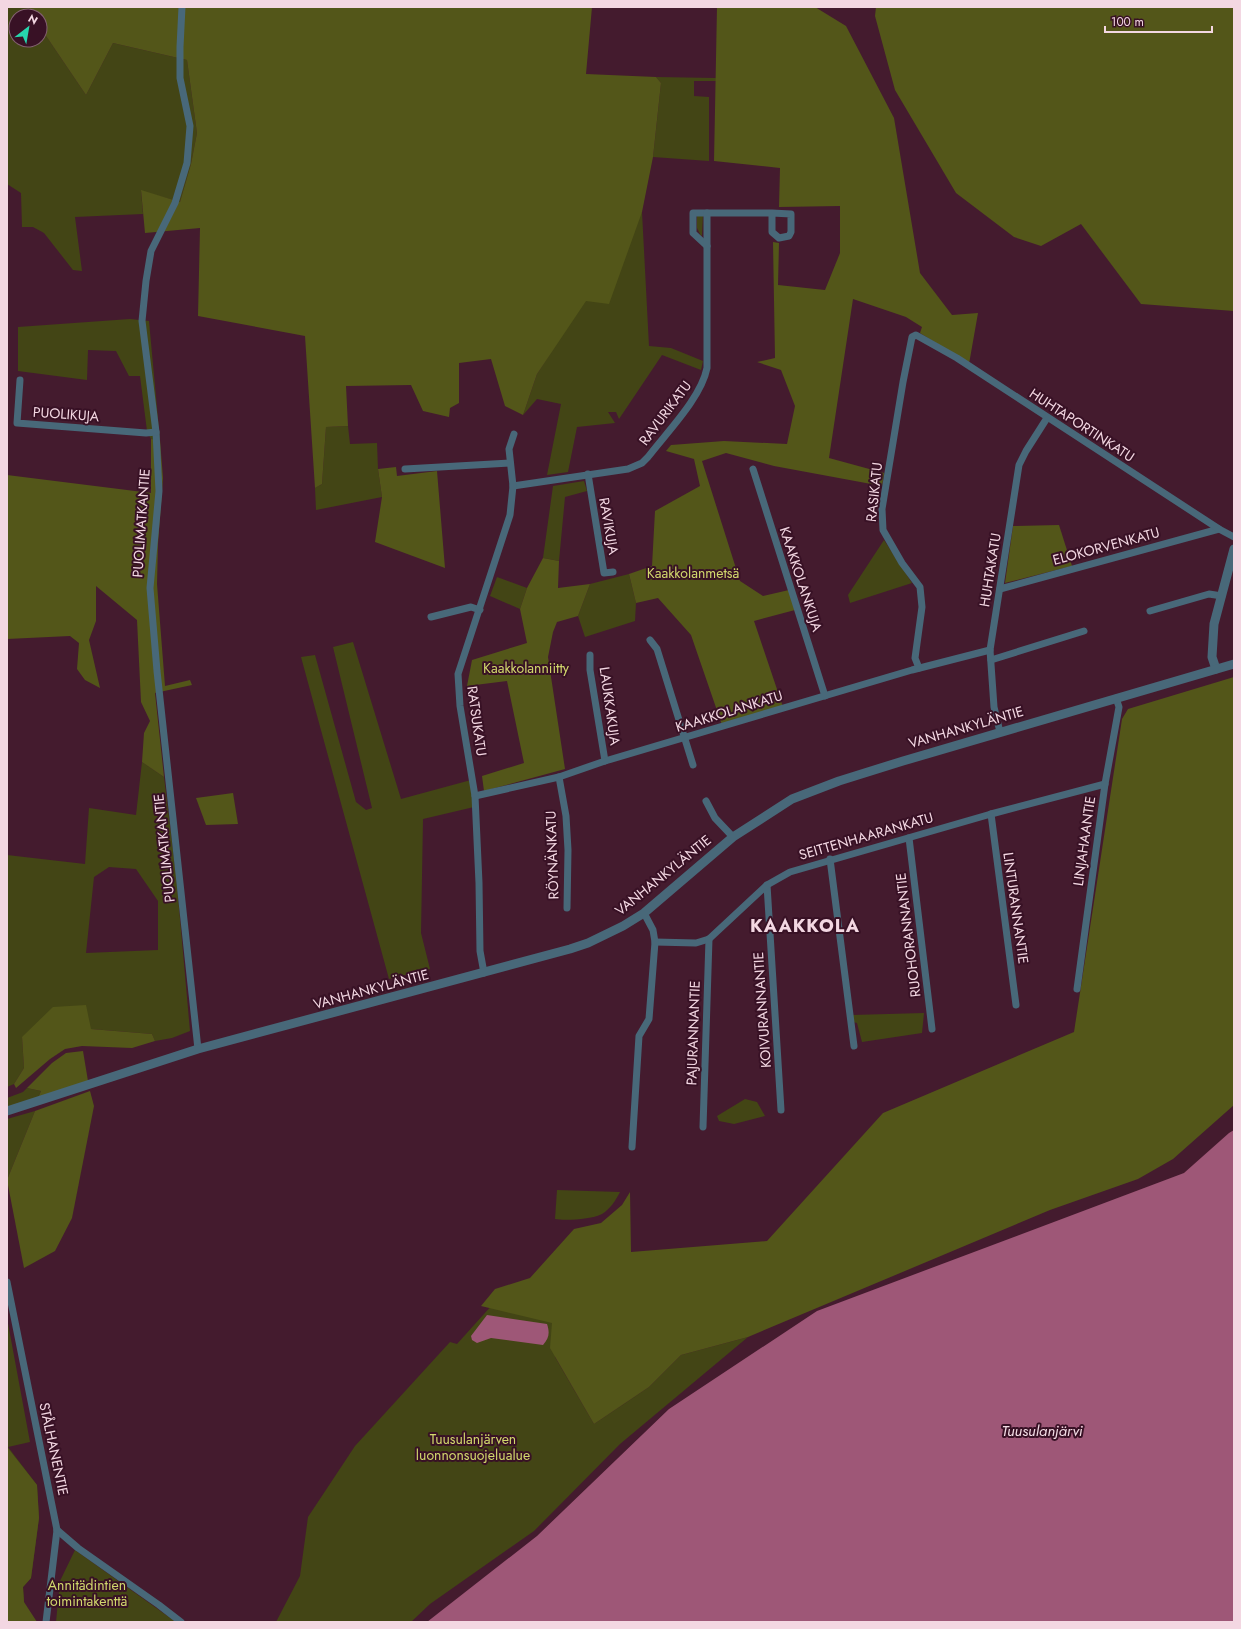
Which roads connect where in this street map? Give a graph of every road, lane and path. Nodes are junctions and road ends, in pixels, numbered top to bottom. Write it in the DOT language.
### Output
graph roads {
  1 [pos="182,7"];
  2 [pos="707,213"];
  3 [pos="772,213"];
  4 [pos="707,246"];
  5 [pos="916,335"];
  6 [pos="20,380"];
  7 [pos="1047,418"];
  8 [pos="156,432"];
  9 [pos="514,434"];
  10 [pos="510,463"];
  11 [pos="405,469"];
  12 [pos="753,469"];
  13 [pos="588,474"];
  14 [pos="513,486"];
  15 [pos="1219,529"];
  16 [pos="1234,537"];
  17 [pos="1234,550"];
  18 [pos="613,572"];
  19 [pos="1000,589"];
  20 [pos="1222,596"];
  21 [pos="480,610"];
  22 [pos="1150,611"];
  23 [pos="431,617"];
  24 [pos="1084,631"];
  25 [pos="650,640"];
  26 [pos="990,650"];
  27 [pos="590,655"];
  28 [pos="991,660"];
  29 [pos="1234,664"];
  30 [pos="918,668"];
  31 [pos="1216,669"];
  32 [pos="825,696"];
  33 [pos="1116,698"];
  34 [pos="1000,732"];
  35 [pos="684,738"];
  36 [pos="605,761"];
  37 [pos="693,765"];
  38 [pos="559,777"];
  39 [pos="1105,784"];
  40 [pos="475,796"];
  41 [pos="706,802"];
  42 [pos="990,814"];
  43 [pos="733,837"];
  44 [pos="909,838"];
  45 [pos="830,859"];
  46 [pos="767,885"];
  47 [pos="566,908"];
  48 [pos="644,913"];
  49 [pos="709,939"];
  50 [pos="655,942"];
  51 [pos="484,973"];
  52 [pos="1077,988"];
  53 [pos="1016,1005"];
  54 [pos="932,1029"];
  55 [pos="854,1046"];
  56 [pos="198,1049"];
  57 [pos="780,1110"];
  58 [pos="7,1111"];
  59 [pos="703,1127"];
  60 [pos="632,1147"];
  61 [pos="7,1282"];
  62 [pos="57,1530"];
  63 [pos="46,1622"];
  64 [pos="181,1622"];
  1 -- 8 [label="street, PUOLIMATKANTIE"];
  2 -- 3 [label="street"];
  2 -- 4 [label="street, RAVURIKATU"];
  2 -- 4 [label="street"];
  4 -- 13 [label="street, RAVURIKATU"];
  5 -- 7 [label="street, HUHTAPORTINKATU"];
  5 -- 30 [label="street, RASIKATU"];
  6 -- 8 [label="street, PUOLIKUJA"];
  7 -- 15 [label="street, HUHTAPORTINKATU"];
  7 -- 19 [label="street, HUHTAKATU"];
  8 -- 56 [label="street, PUOLIMATKANTIE"];
  9 -- 10 [label="street, RATSUKATU"];
  10 -- 11 [label="street"];
  10 -- 14 [label="street, RATSUKATU"];
  12 -- 32 [label="street, KAAKKOLANKUJA"];
  13 -- 14 [label="street, RAVURIKATU"];
  13 -- 18 [label="street, RAVIKUJA"];
  14 -- 21 [label="street, RATSUKATU"];
  15 -- 16 [label="street, HUHTAPORTINKATU"];
  15 -- 19 [label="street, ELOKORVENKATU"];
  17 -- 20 [label="street"];
  19 -- 26 [label="street, HUHTAKATU"];
  20 -- 22 [label="street"];
  20 -- 31 [label="street"];
  21 -- 23 [label="street"];
  21 -- 40 [label="street, RATSUKATU"];
  24 -- 28 [label="street"];
  25 -- 35 [label="street"];
  26 -- 28 [label="street, HUHTAKATU"];
  26 -- 30 [label="street, KAAKKOLANKATU"];
  27 -- 36 [label="street, LAUKKAKUJA"];
  28 -- 34 [label="street, HUHTAKATU"];
  29 -- 31 [label="street, VANHANKYLÄNTIE"];
  30 -- 32 [label="street, KAAKKOLANKATU"];
  31 -- 33 [label="street, VANHANKYLÄNTIE"];
  32 -- 35 [label="street, KAAKKOLANKATU"];
  33 -- 34 [label="street, VANHANKYLÄNTIE"];
  33 -- 39 [label="street, LINJAHAANTIE"];
  34 -- 43 [label="street, VANHANKYLÄNTIE"];
  35 -- 36 [label="street, KAAKKOLANKATU"];
  35 -- 37 [label="street"];
  36 -- 38 [label="street, KAAKKOLANKATU"];
  38 -- 40 [label="street, KAAKKOLANKATU"];
  38 -- 47 [label="street, RÖYNÄNKATU"];
  39 -- 42 [label="street, SEITTENHAARANKATU"];
  39 -- 52 [label="street, LINJAHAANTIE"];
  40 -- 51 [label="street, RATSUKATU"];
  41 -- 43 [label="street"];
  42 -- 44 [label="street, SEITTENHAARANKATU"];
  42 -- 53 [label="street, LINTURANNANTIE"];
  43 -- 48 [label="street, VANHANKYLÄNTIE"];
  44 -- 45 [label="street, SEITTENHAARANKATU"];
  44 -- 54 [label="street, RUOHORANNANTIE"];
  45 -- 46 [label="street, SEITTENHAARANKATU"];
  45 -- 55 [label="street"];
  46 -- 49 [label="street, SEITTENHAARANKATU"];
  46 -- 57 [label="street, KOIVURANNANTIE"];
  48 -- 50 [label="street"];
  48 -- 51 [label="street, VANHANKYLÄNTIE"];
  49 -- 50 [label="street"];
  49 -- 59 [label="street, PAJURANNANTIE"];
  50 -- 60 [label="street"];
  51 -- 56 [label="street, VANHANKYLÄNTIE"];
  56 -- 58 [label="street, VANHANKYLÄNTIE"];
  61 -- 62 [label="street, STÅLHANENTIE"];
  62 -- 63 [label="street, STÅLHANENTIE"];
  62 -- 64 [label="street"];
}
